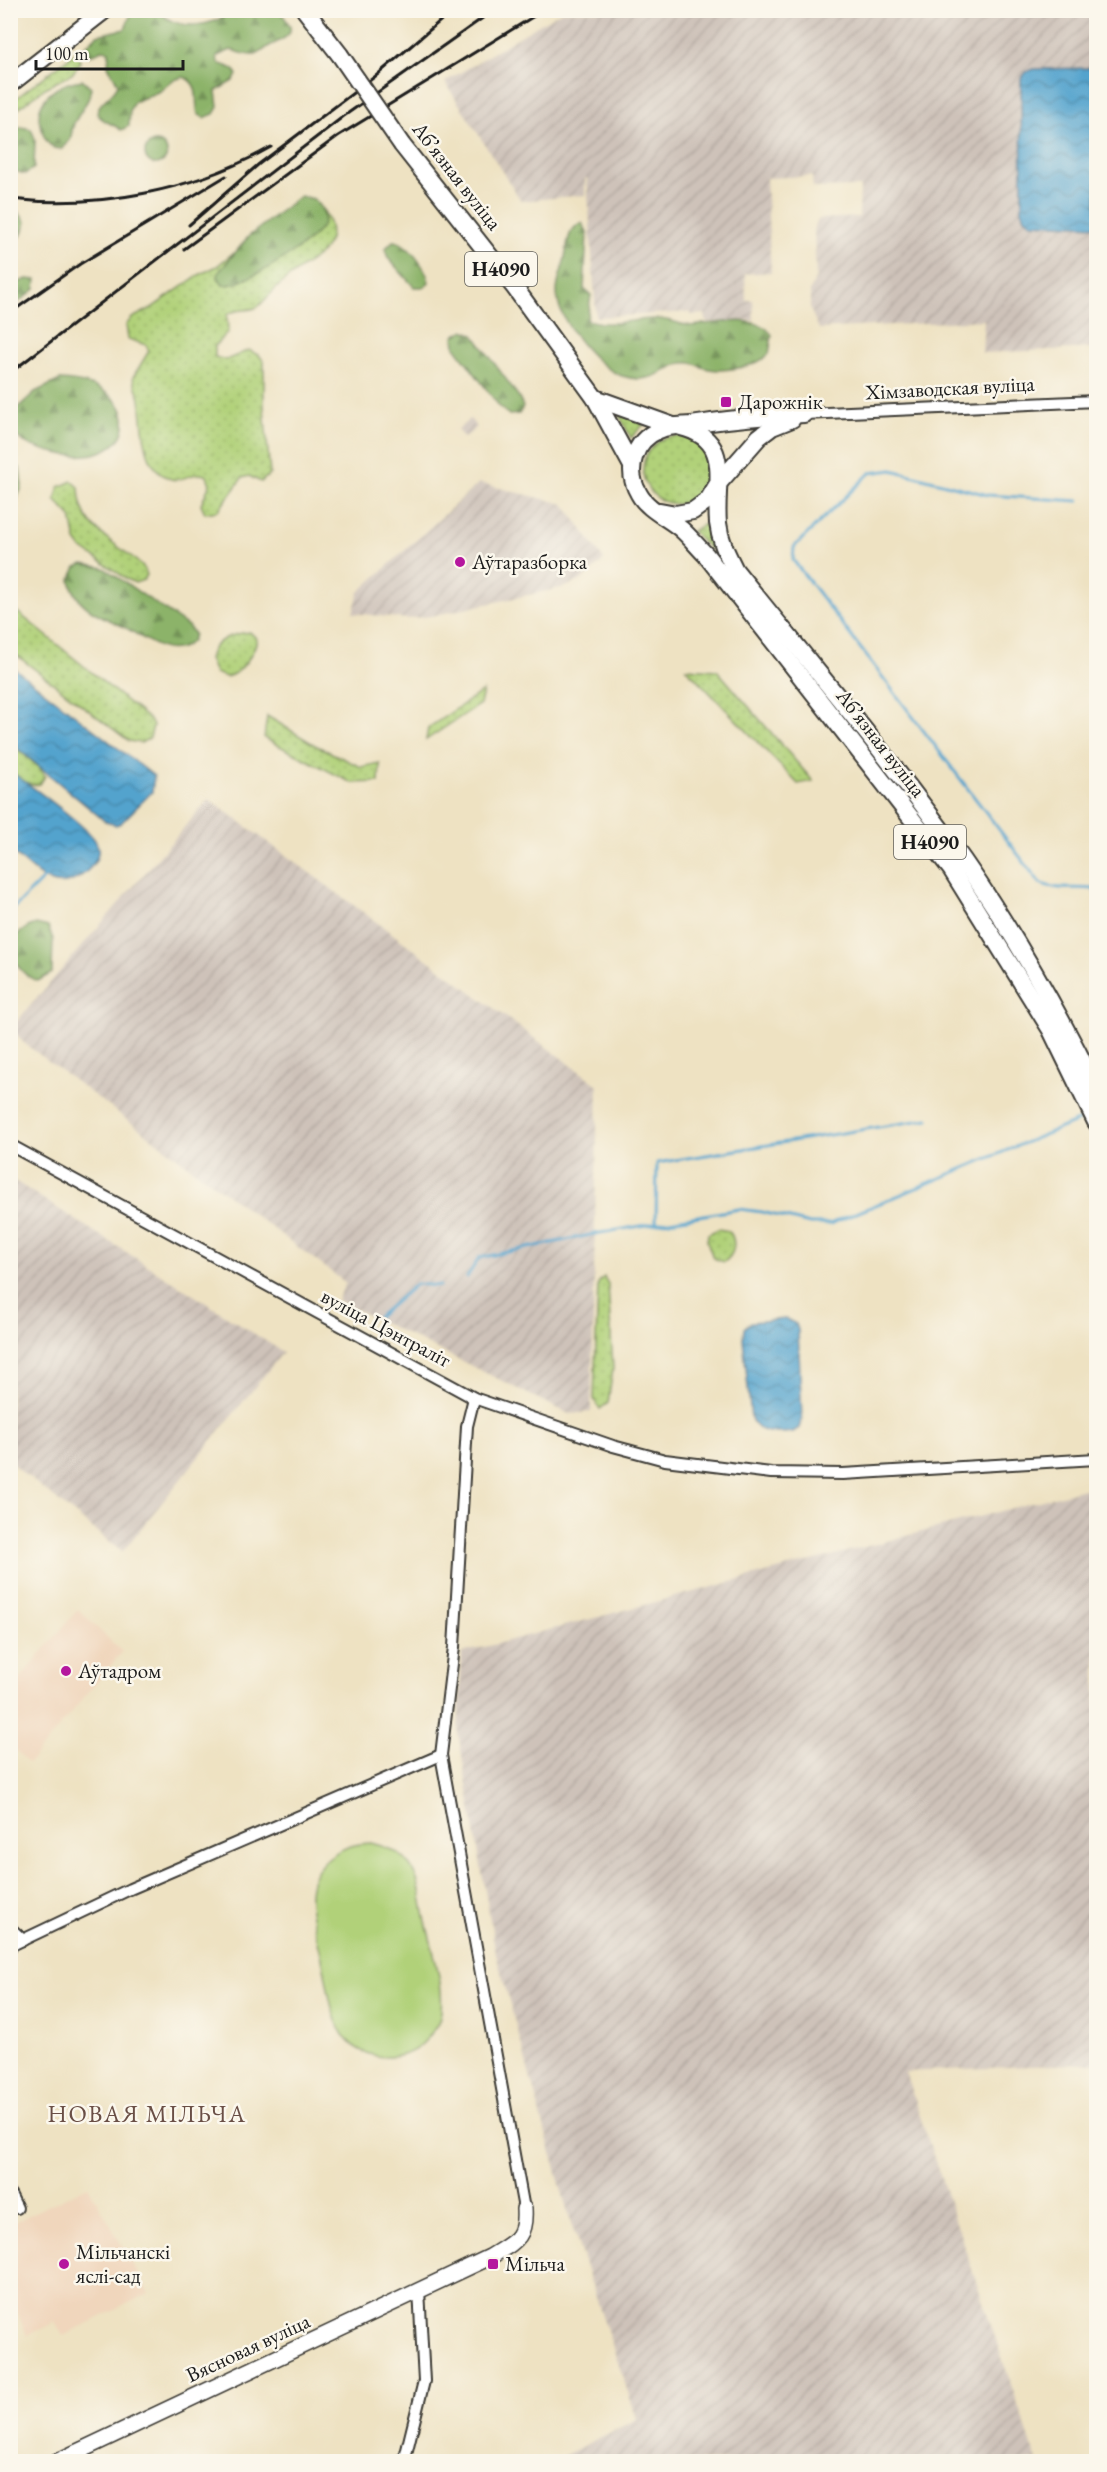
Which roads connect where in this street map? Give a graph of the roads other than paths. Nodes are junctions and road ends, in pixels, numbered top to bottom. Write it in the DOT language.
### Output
graph roads {
  1 [pos="105,10"];
  2 [pos="305,10"];
  3 [pos="10,84"];
  4 [pos="595,398"];
  5 [pos="1096,401"];
  6 [pos="804,414"];
  7 [pos="677,426"];
  8 [pos="632,466"];
  9 [pos="717,485"];
  10 [pos="658,511"];
  11 [pos="1096,1088"];
  12 [pos="1096,1122"];
  13 [pos="10,1145"];
  14 [pos="474,1398"];
  15 [pos="1096,1459"];
  16 [pos="441,1755"];
  17 [pos="10,1928"];
  18 [pos="23,1940"];
  19 [pos="10,1946"];
  20 [pos="10,2194"];
  21 [pos="17,2208"];
  22 [pos="524,2210"];
  23 [pos="419,2290"];
  24 [pos="56,2462"];
  25 [pos="404,2462"];
  1 -- 3 [label="main road"];
  2 -- 4 [label="main road, Абʼязная вуліца / Н4090, bridge"];
  4 -- 7 [label="main road, Н4090"];
  4 -- 8 [label="main road, Н4090"];
  5 -- 6 [label="street, Хімзаводская вуліца"];
  6 -- 7 [label="main road"];
  6 -- 9 [label="main road"];
  7 -- 8 [label="main road"];
  7 -- 9 [label="main road, Н4090"];
  8 -- 10 [label="main road, Н4090"];
  9 -- 10 [label="main road"];
  9 -- 11 [label="main road, Абʼязная вуліца / Н4090"];
  10 -- 12 [label="main road, Абʼязная вуліца / Н4090"];
  13 -- 14 [label="street, вуліца Цэнтраліт"];
  14 -- 15 [label="street, вуліца Цэнтраліт"];
  14 -- 16 [label="street"];
  16 -- 18 [label="street"];
  16 -- 22 [label="street"];
  17 -- 18 [label="street"];
  18 -- 19 [label="street"];
  20 -- 21 [label="street"];
  22 -- 23 [label="street, Вясновая вуліца"];
  23 -- 24 [label="street, Вясновая вуліца"];
  23 -- 25 [label="street"];
}
